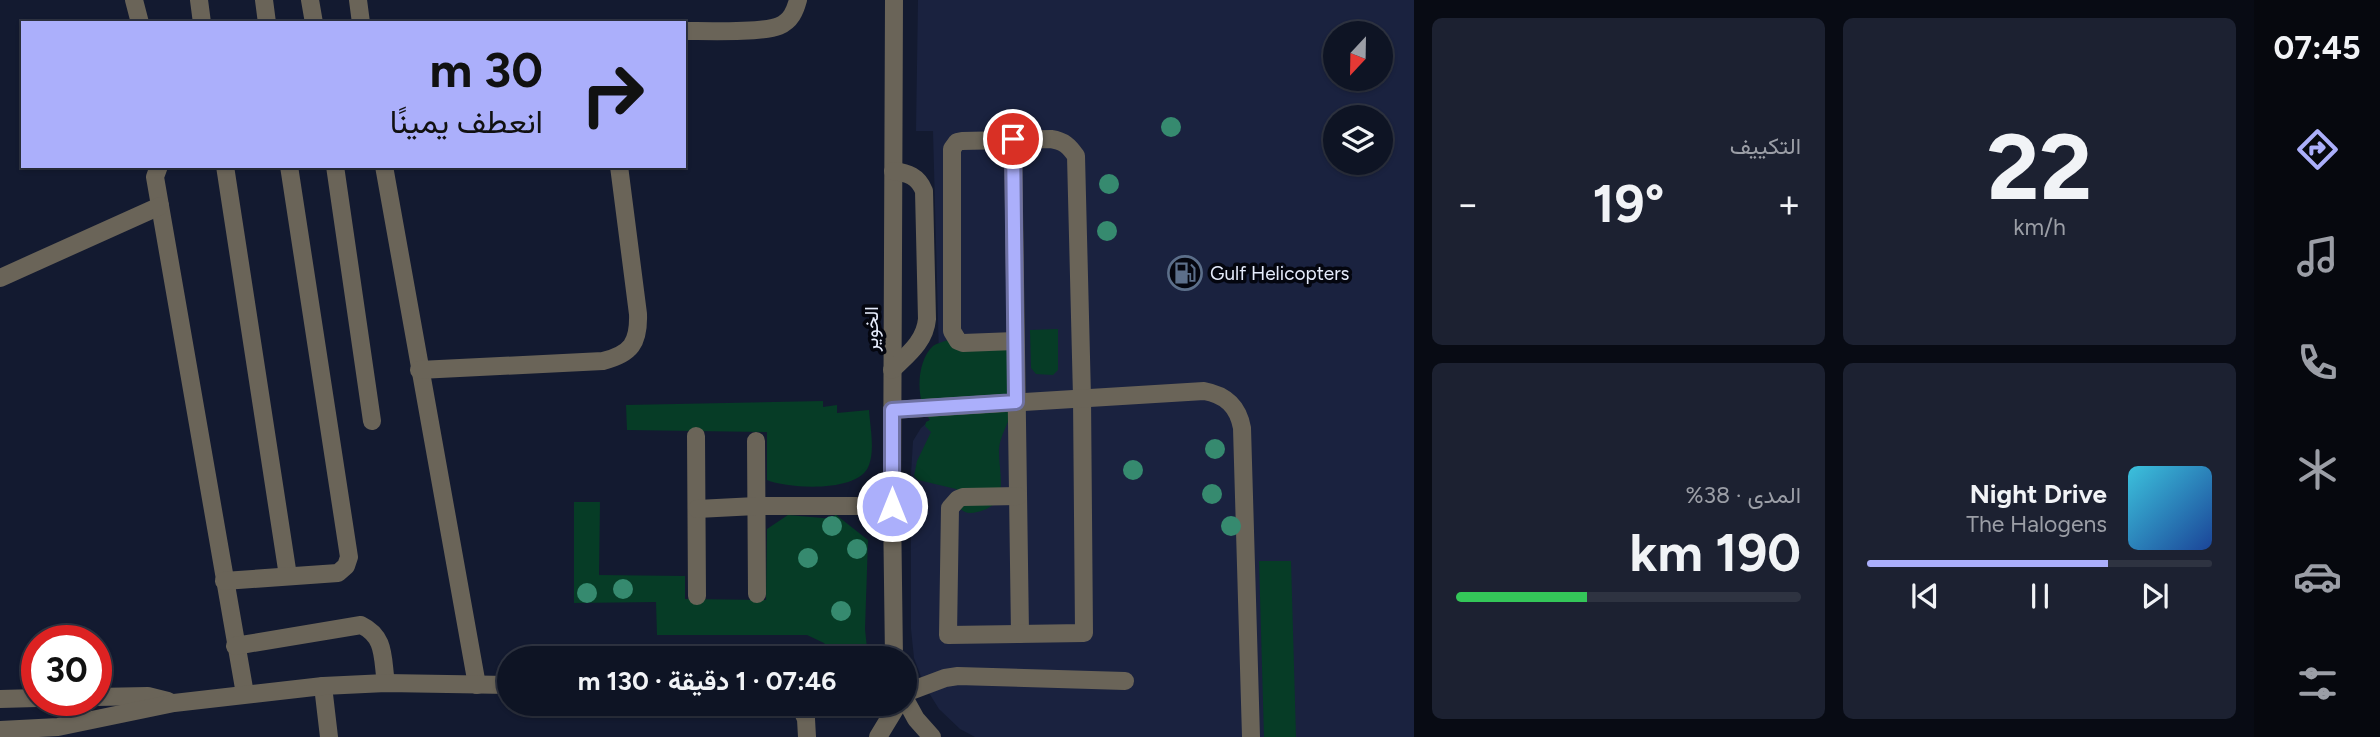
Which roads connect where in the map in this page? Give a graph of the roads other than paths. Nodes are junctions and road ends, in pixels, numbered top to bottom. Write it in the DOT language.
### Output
graph roads {
  1 [pos="134,0"];
  2 [pos="199,0"];
  3 [pos="264,0"];
  4 [pos="310,0"];
  5 [pos="358,0"];
  6 [pos="798,0"];
  7 [pos="894,0"];
  8 [pos="139,21"];
  9 [pos="202,21"];
  10 [pos="267,21"];
  11 [pos="314,21"];
  12 [pos="361,21"];
  13 [pos="686,32"];
  14 [pos="1013,139"];
  15 [pos="158,168"];
  16 [pos="225,168"];
  17 [pos="289,168"];
  18 [pos="335,168"];
  19 [pos="384,168"];
  20 [pos="619,168"];
  21 [pos="892,171"];
  22 [pos="160,206"];
  23 [pos="0,278"];
  24 [pos="1015,341"];
  25 [pos="419,370"];
  26 [pos="892,370"];
  27 [pos="1082,397"];
  28 [pos="1016,402"];
  29 [pos="892,410"];
  30 [pos="372,421"];
  31 [pos="696,436"];
  32 [pos="756,441"];
  33 [pos="1018,496"];
  34 [pos="756,506"];
  35 [pos="892,506"];
  36 [pos="696,509"];
  37 [pos="288,576"];
  38 [pos="224,581"];
  39 [pos="757,594"];
  40 [pos="696,596"];
  41 [pos="1020,634"];
  42 [pos="235,646"];
  43 [pos="894,646"];
  44 [pos="1125,681"];
  45 [pos="386,682"];
  46 [pos="477,685"];
  47 [pos="497,685"];
  48 [pos="323,686"];
  49 [pos="917,688"];
  50 [pos="245,694"];
  51 [pos="112,697"];
  52 [pos="21,698"];
  53 [pos="0,699"];
  54 [pos="174,703"];
  55 [pos="805,716"];
  56 [pos="891,716"];
  57 [pos="914,716"];
  58 [pos="0,730"];
  59 [pos="329,737"];
  60 [pos="807,737"];
  61 [pos="878,737"];
  62 [pos="932,737"];
  63 [pos="1251,737"];
  1 -- 8 [label="street"];
  2 -- 9 [label="street"];
  3 -- 10 [label="street"];
  4 -- 11 [label="street"];
  5 -- 12 [label="street"];
  6 -- 13 [label="street"];
  7 -- 21 [label="street, الخوير"];
  14 -- 24 [label="street"];
  14 -- 24 [label="street"];
  14 -- 27 [label="street"];
  15 -- 22 [label="street"];
  16 -- 37 [label="street"];
  17 -- 37 [label="street"];
  18 -- 30 [label="street"];
  19 -- 25 [label="street"];
  20 -- 25 [label="street"];
  21 -- 26 [label="street, الخوير"];
  21 -- 26 [label="street"];
  22 -- 23 [label="street"];
  22 -- 38 [label="street"];
  24 -- 28 [label="street"];
  25 -- 46 [label="street"];
  26 -- 29 [label="street, الخوير"];
  27 -- 28 [label="street"];
  27 -- 41 [label="street"];
  27 -- 63 [label="street"];
  28 -- 29 [label="street"];
  28 -- 33 [label="street"];
  29 -- 35 [label="street, الخوير"];
  31 -- 36 [label="street"];
  32 -- 34 [label="street"];
  33 -- 41 [label="street"];
  33 -- 41 [label="street"];
  34 -- 35 [label="street"];
  34 -- 36 [label="street"];
  34 -- 39 [label="street"];
  35 -- 43 [label="street, الخوير"];
  36 -- 40 [label="street"];
  37 -- 38 [label="street"];
  38 -- 42 [label="street"];
  42 -- 45 [label="street"];
  42 -- 50 [label="street"];
  44 -- 49 [label="street"];
  45 -- 46 [label="street"];
  45 -- 48 [label="street"];
  46 -- 47 [label="street"];
  48 -- 50 [label="street"];
  48 -- 59 [label="street"];
  50 -- 54 [label="street"];
  51 -- 54 [label="street"];
  52 -- 53 [label="street"];
  54 -- 58 [label="street"];
  55 -- 60 [label="street"];
  56 -- 61 [label="street"];
  57 -- 62 [label="street"];
}
